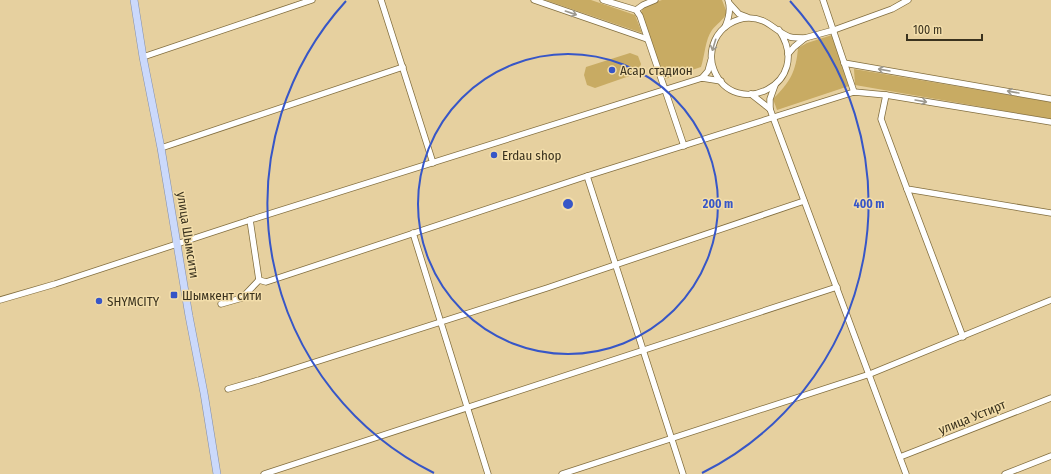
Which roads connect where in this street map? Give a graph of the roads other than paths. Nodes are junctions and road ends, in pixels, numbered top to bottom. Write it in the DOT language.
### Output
graph roads {
  1 [pos="134,0"];
  2 [pos="312,0"];
  3 [pos="381,0"];
  4 [pos="534,0"];
  5 [pos="603,0"];
  6 [pos="655,0"];
  7 [pos="823,0"];
  8 [pos="908,0"];
  9 [pos="729,2"];
  10 [pos="636,10"];
  11 [pos="748,18"];
  12 [pos="725,27"];
  13 [pos="779,30"];
  14 [pos="834,30"];
  15 [pos="805,38"];
  16 [pos="647,39"];
  17 [pos="788,54"];
  18 [pos="143,57"];
  19 [pos="712,58"];
  20 [pos="844,63"];
  21 [pos="403,67"];
  22 [pos="702,78"];
  23 [pos="721,81"];
  24 [pos="775,85"];
  25 [pos="665,90"];
  26 [pos="854,92"];
  27 [pos="752,94"];
  28 [pos="886,95"];
  29 [pos="1051,99"];
  30 [pos="770,109"];
  31 [pos="774,118"];
  32 [pos="1051,122"];
  33 [pos="684,146"];
  34 [pos="161,148"];
  35 [pos="433,163"];
  36 [pos="587,176"];
  37 [pos="907,189"];
  38 [pos="804,201"];
  39 [pos="1051,213"];
  40 [pos="250,220"];
  41 [pos="412,234"];
  42 [pos="178,244"];
  43 [pos="615,265"];
  44 [pos="259,280"];
  45 [pos="837,287"];
  46 [pos="0,300"];
  47 [pos="1051,300"];
  48 [pos="221,304"];
  49 [pos="440,321"];
  50 [pos="963,336"];
  51 [pos="643,350"];
  52 [pos="870,374"];
  53 [pos="228,389"];
  54 [pos="1051,398"];
  55 [pos="467,408"];
  56 [pos="672,438"];
  57 [pos="1051,456"];
  58 [pos="900,457"];
  59 [pos="217,474"];
  60 [pos="264,474"];
  61 [pos="488,474"];
  62 [pos="562,474"];
  63 [pos="683,474"];
  64 [pos="906,474"];
  65 [pos="1005,474"];
  1 -- 18 [label="main road, улица Шымсити"];
  2 -- 18 [label="street"];
  3 -- 21 [label="street"];
  4 -- 16 [label="street, one-way"];
  5 -- 10 [label="street"];
  6 -- 10 [label="street"];
  7 -- 14 [label="street"];
  8 -- 14 [label="street"];
  9 -- 11 [label="street"];
  9 -- 12 [label="street"];
  10 -- 16 [label="street"];
  11 -- 12 [label="street"];
  11 -- 13 [label="street"];
  12 -- 19 [label="street, one-way"];
  13 -- 15 [label="street"];
  13 -- 17 [label="street"];
  14 -- 15 [label="street"];
  14 -- 20 [label="street"];
  15 -- 17 [label="street"];
  16 -- 25 [label="street"];
  17 -- 24 [label="street"];
  18 -- 34 [label="main road, улица Шымсити"];
  19 -- 22 [label="street"];
  19 -- 23 [label="street"];
  20 -- 26 [label="street"];
  29 -- 20 [label="street, one-way"];
  21 -- 34 [label="street"];
  21 -- 35 [label="street"];
  22 -- 23 [label="street"];
  22 -- 25 [label="street"];
  23 -- 27 [label="street"];
  24 -- 27 [label="street"];
  24 -- 30 [label="street"];
  25 -- 33 [label="street"];
  25 -- 35 [label="street"];
  26 -- 28 [label="street"];
  26 -- 31 [label="street"];
  27 -- 30 [label="street"];
  28 -- 32 [label="street, one-way"];
  28 -- 37 [label="street"];
  30 -- 31 [label="street"];
  31 -- 33 [label="street"];
  31 -- 38 [label="street"];
  33 -- 36 [label="street"];
  34 -- 42 [label="main road, улица Шымсити"];
  35 -- 40 [label="street"];
  36 -- 41 [label="street"];
  36 -- 43 [label="street"];
  37 -- 39 [label="street"];
  37 -- 50 [label="street"];
  38 -- 43 [label="street"];
  38 -- 45 [label="street"];
  40 -- 42 [label="street"];
  40 -- 44 [label="street"];
  41 -- 44 [label="street"];
  41 -- 49 [label="street"];
  42 -- 46 [label="street"];
  42 -- 59 [label="main road, улица Шымсити"];
  43 -- 49 [label="street"];
  43 -- 51 [label="street"];
  44 -- 48 [label="street"];
  45 -- 51 [label="street"];
  45 -- 52 [label="street"];
  47 -- 50 [label="street"];
  49 -- 53 [label="street"];
  49 -- 55 [label="street"];
  50 -- 52 [label="street"];
  51 -- 55 [label="street"];
  51 -- 56 [label="street"];
  52 -- 56 [label="street"];
  52 -- 58 [label="street"];
  54 -- 58 [label="street, улица Устирт"];
  55 -- 60 [label="street"];
  55 -- 61 [label="street"];
  56 -- 62 [label="street"];
  56 -- 63 [label="street"];
  57 -- 65 [label="street"];
  58 -- 64 [label="street"];
}
